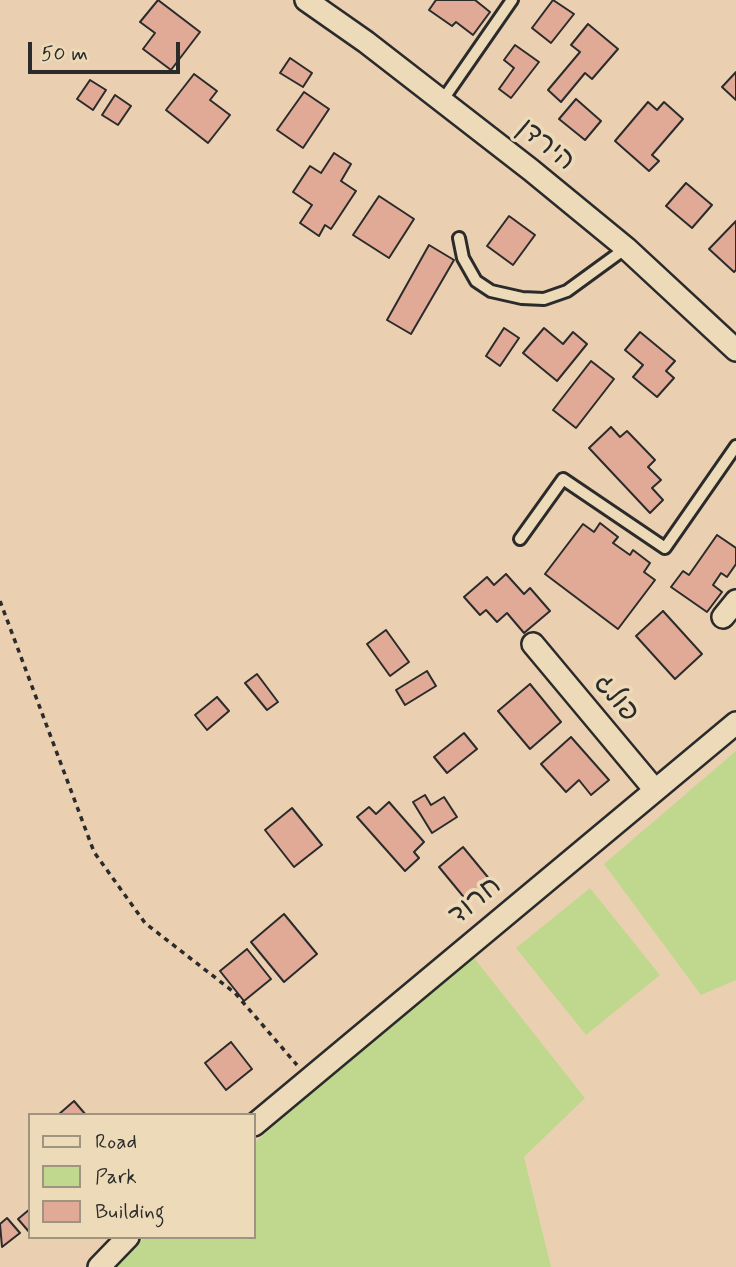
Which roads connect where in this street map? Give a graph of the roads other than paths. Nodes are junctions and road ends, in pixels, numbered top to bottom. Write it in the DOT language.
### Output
graph roads {
  1 [pos="306,0"];
  2 [pos="513,0"];
  3 [pos="442,101"];
  4 [pos="459,238"];
  5 [pos="626,248"];
  6 [pos="733,342"];
  7 [pos="736,446"];
  8 [pos="520,539"];
  9 [pos="533,645"];
  10 [pos="736,723"];
  11 [pos="654,790"];
  12 [pos="256,1123"];
  13 [pos="126,1239"];
  14 [pos="99,1267"];
  1 -- 3 [label="street, הירדן"];
  2 -- 3 [label="lane"];
  3 -- 5 [label="street, הירדן"];
  4 -- 5 [label="lane"];
  5 -- 6 [label="street, הירדן"];
  7 -- 8 [label="lane"];
  9 -- 11 [label="street, פולג"];
  10 -- 11 [label="street, חרוד"];
  11 -- 12 [label="street, חרוד"];
  13 -- 14 [label="street"];
}
